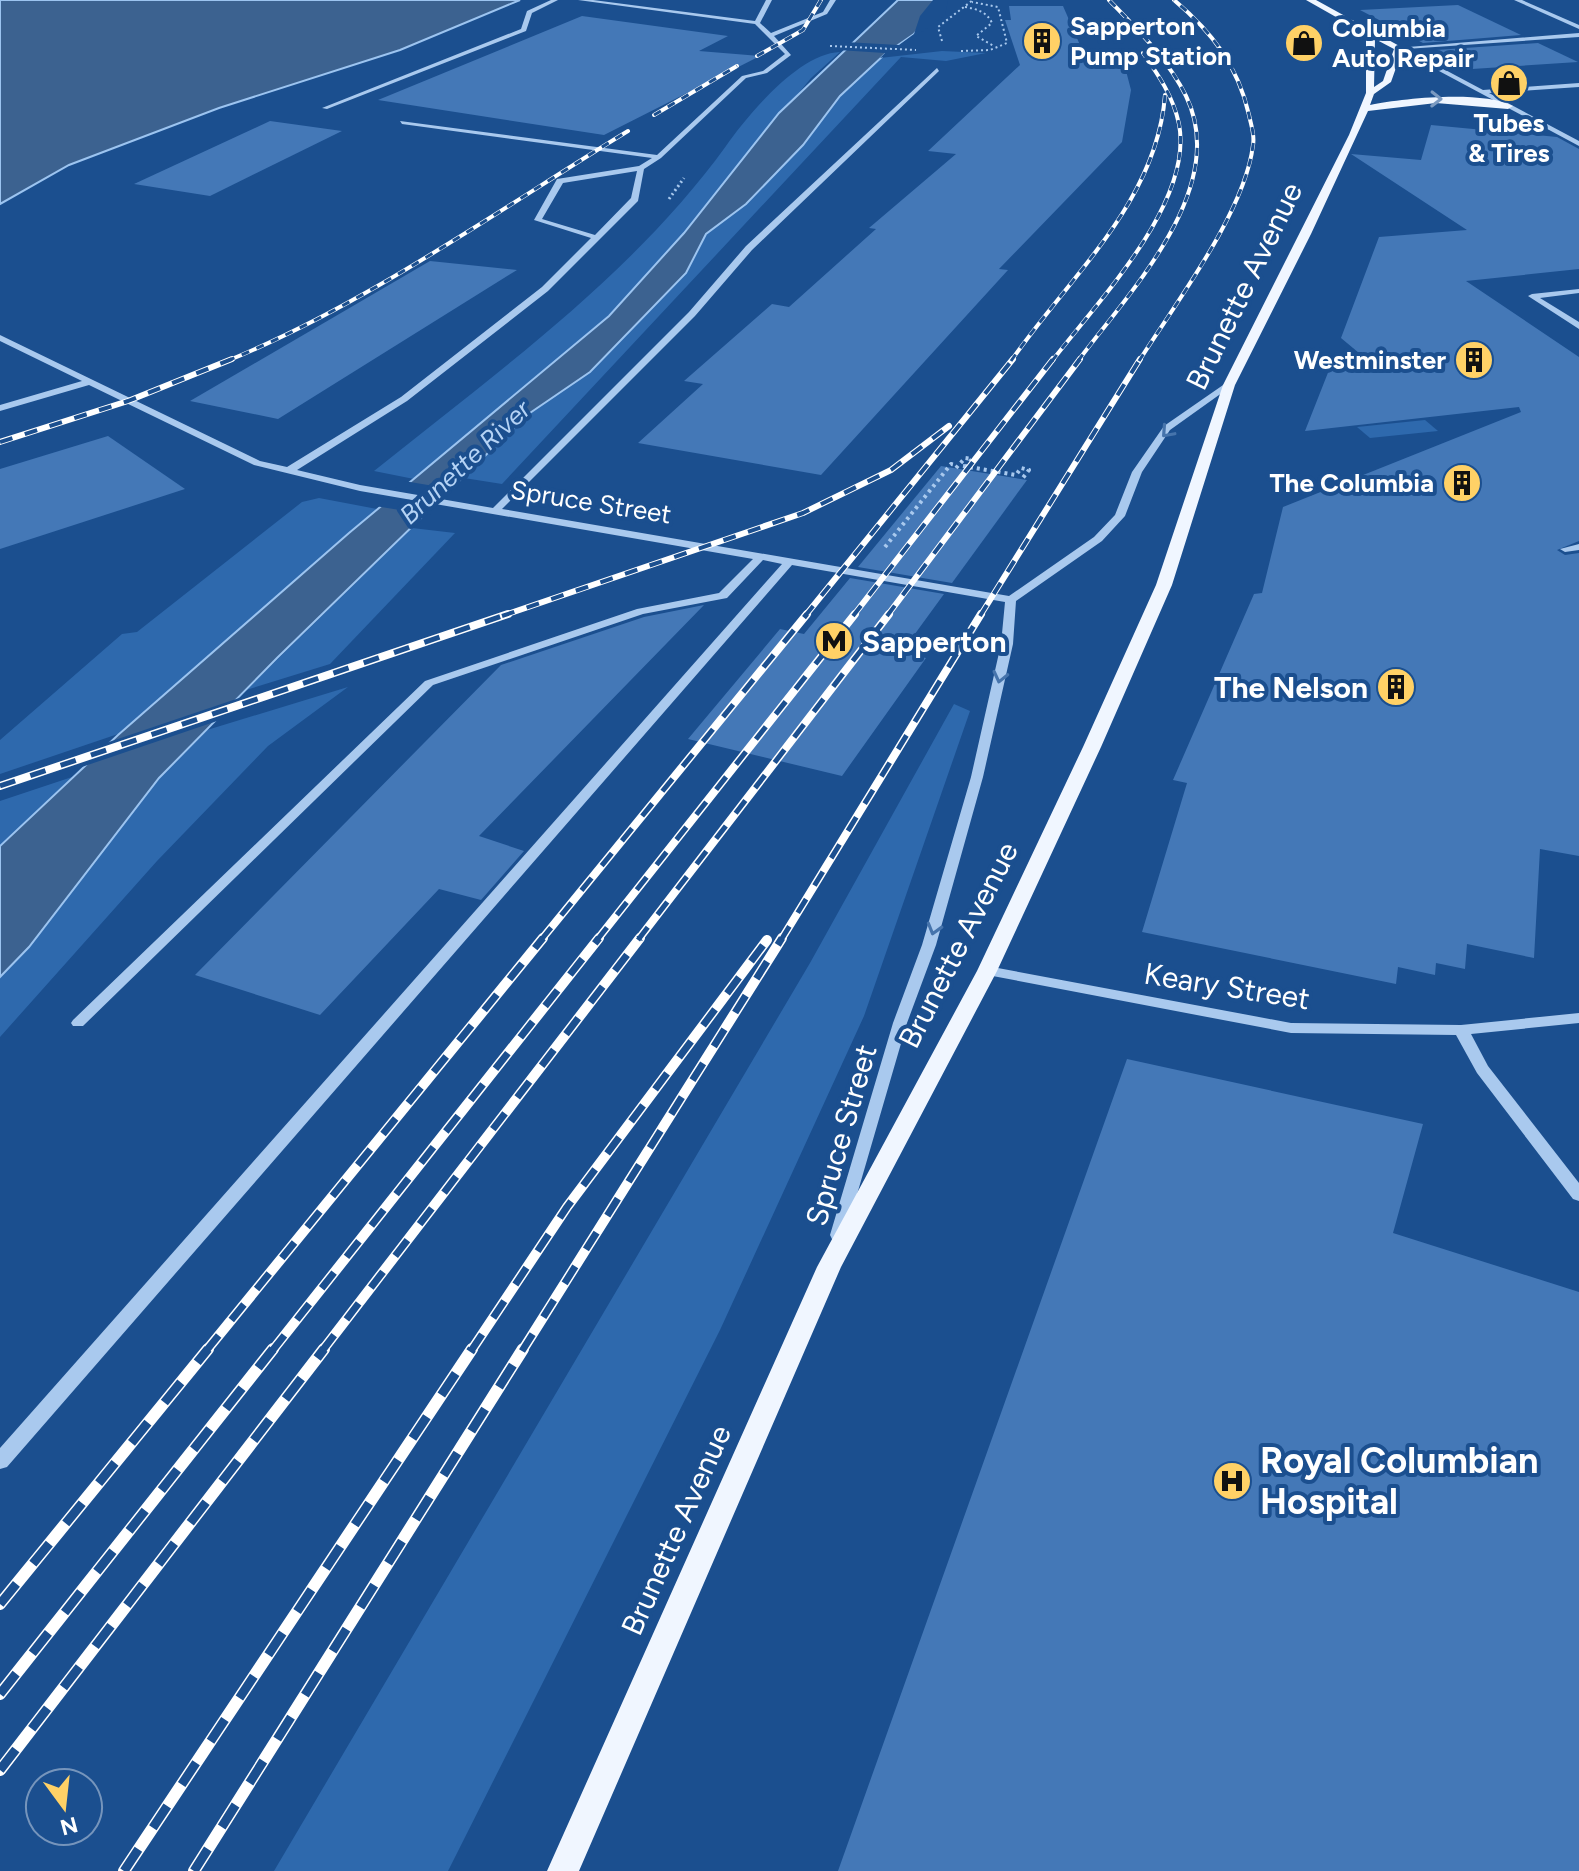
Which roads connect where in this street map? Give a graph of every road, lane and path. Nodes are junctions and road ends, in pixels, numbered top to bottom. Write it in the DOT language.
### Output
graph roads {
  1 [pos="555,0"];
  2 [pos="581,0"];
  3 [pos="769,0"];
  4 [pos="833,0"];
  5 [pos="1310,0"];
  6 [pos="1517,0"];
  7 [pos="972,1"];
  8 [pos="678,6"];
  9 [pos="965,7"];
  10 [pos="670,11"];
  11 [pos="757,23"];
  12 [pos="1579,27"];
  13 [pos="1370,32"];
  14 [pos="1579,35"];
  15 [pos="769,36"];
  16 [pos="830,46"];
  17 [pos="994,46"];
  18 [pos="938,47"];
  19 [pos="1399,48"];
  20 [pos="923,50"];
  21 [pos="955,50"];
  22 [pos="937,70"];
  23 [pos="1579,85"];
  24 [pos="1482,92"];
  25 [pos="1370,93"];
  26 [pos="1508,106"];
  27 [pos="325,108"];
  28 [pos="1365,109"];
  29 [pos="402,122"];
  30 [pos="1579,141"];
  31 [pos="659,157"];
  32 [pos="641,168"];
  33 [pos="598,238"];
  34 [pos="1579,291"];
  35 [pos="1579,326"];
  36 [pos="0,338"];
  37 [pos="89,382"];
  38 [pos="1229,385"];
  39 [pos="0,408"];
  40 [pos="288,471"];
  41 [pos="1022,479"];
  42 [pos="495,511"];
  43 [pos="1579,547"];
  44 [pos="1565,549"];
  45 [pos="760,557"];
  46 [pos="789,562"];
  47 [pos="862,575"];
  48 [pos="1011,600"];
  49 [pos="987,971"];
  50 [pos="1579,1018"];
  51 [pos="78,1023"];
  52 [pos="1461,1030"];
  53 [pos="1579,1195"];
  54 [pos="829,1267"];
  55 [pos="0,1461"];
  56 [pos="563,1871"];
  1 -- 27 [label="street"];
  2 -- 10 [label="street"];
  3 -- 11 [label="street"];
  4 -- 15 [label="street"];
  5 -- 13 [label="main road"];
  6 -- 12 [label="street"];
  7 -- 9 [label="path"];
  7 -- 17 [label="path"];
  8 -- 10 [label="street"];
  9 -- 17 [label="path"];
  9 -- 18 [label="path"];
  10 -- 11 [label="street"];
  11 -- 15 [label="street"];
  13 -- 19 [label="main road"];
  13 -- 25 [label="main road"];
  14 -- 19 [label="street"];
  15 -- 31 [label="street"];
  16 -- 20 [label="path"];
  17 -- 21 [label="path"];
  19 -- 24 [label="street"];
  19 -- 25 [label="main road, Brunette Avenue"];
  22 -- 42 [label="street"];
  23 -- 24 [label="street"];
  24 -- 26 [label="street"];
  25 -- 28 [label="main road, Brunette Avenue"];
  28 -- 26 [label="main road, one-way"];
  26 -- 30 [label="street"];
  28 -- 38 [label="main road, Brunette Avenue"];
  29 -- 31 [label="street"];
  31 -- 32 [label="street"];
  32 -- 33 [label="street"];
  32 -- 33 [label="street"];
  33 -- 40 [label="street"];
  34 -- 35 [label="street"];
  36 -- 37 [label="street, Spruce Street"];
  37 -- 39 [label="street"];
  37 -- 40 [label="street, Spruce Street"];
  38 -- 48 [label="street, one-way"];
  38 -- 49 [label="main road, Brunette Avenue"];
  40 -- 42 [label="street, Spruce Street"];
  41 -- 47 [label="path"];
  42 -- 45 [label="street, Spruce Street"];
  43 -- 44 [label="street"];
  45 -- 46 [label="street, Spruce Street"];
  45 -- 51 [label="street"];
  46 -- 47 [label="street, Spruce Street"];
  46 -- 55 [label="street"];
  47 -- 48 [label="street, Spruce Street"];
  48 -- 54 [label="street, Spruce Street, one-way"];
  49 -- 52 [label="street, Keary Street"];
  49 -- 54 [label="main road, Brunette Avenue"];
  50 -- 52 [label="street, Keary Street"];
  52 -- 53 [label="street"];
  54 -- 56 [label="main road, Brunette Avenue"];
}
